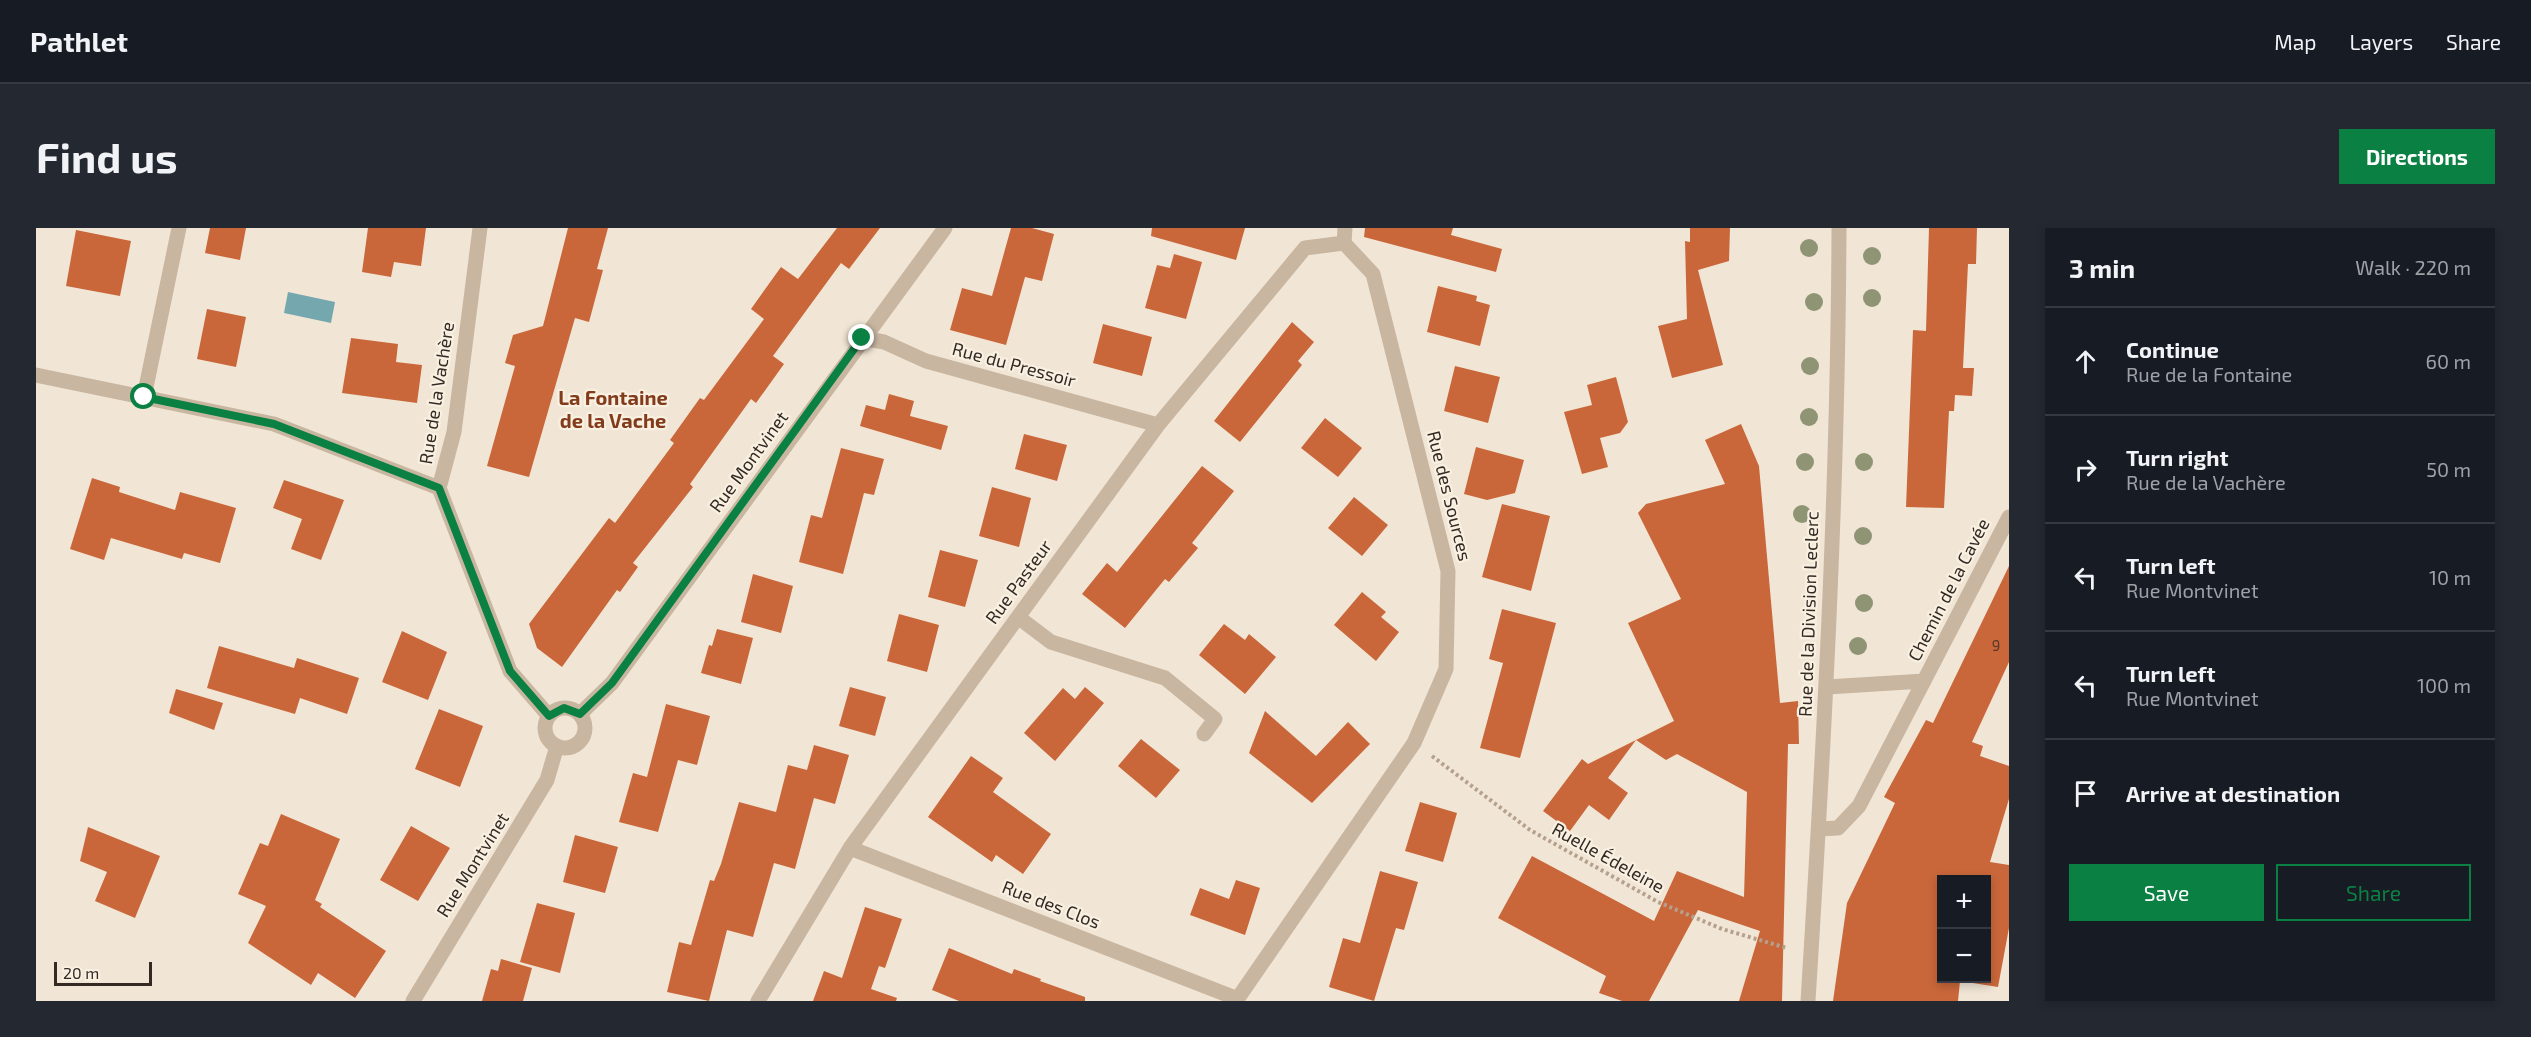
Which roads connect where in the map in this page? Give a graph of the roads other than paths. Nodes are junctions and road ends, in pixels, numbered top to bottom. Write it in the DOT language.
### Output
graph roads {
  1 [pos="179,228"];
  2 [pos="480,228"];
  3 [pos="945,228"];
  4 [pos="1839,228"];
  5 [pos="1345,236"];
  6 [pos="862,338"];
  7 [pos="36,375"];
  8 [pos="144,397"];
  9 [pos="1158,425"];
  10 [pos="439,488"];
  11 [pos="2009,517"];
  12 [pos="1018,617"];
  13 [pos="1924,681"];
  14 [pos="1827,687"];
  15 [pos="580,714"];
  16 [pos="549,716"];
  17 [pos="1204,734"];
  18 [pos="558,746"];
  19 [pos="1819,829"];
  20 [pos="850,848"];
  21 [pos="1237,1000"];
  22 [pos="413,1001"];
  23 [pos="758,1001"];
  24 [pos="1808,1001"];
  1 -- 8 [label="street"];
  2 -- 10 [label="street, Rue de la Vachère"];
  3 -- 6 [label="street, Rue Montvinet"];
  4 -- 14 [label="street, Rue de la Division Leclerc"];
  5 -- 9 [label="street, Rue Pasteur"];
  5 -- 21 [label="street, Rue des Sources"];
  6 -- 9 [label="street, Rue du Pressoir"];
  6 -- 15 [label="street, Rue Montvinet"];
  7 -- 8 [label="street"];
  8 -- 10 [label="street"];
  9 -- 12 [label="street, Rue Pasteur"];
  10 -- 16 [label="street, Rue de la Vachère"];
  11 -- 13 [label="street, Chemin de la Cavée"];
  12 -- 17 [label="street"];
  12 -- 20 [label="street, Rue Pasteur"];
  13 -- 14 [label="street, Chemin de la Cavée"];
  13 -- 19 [label="street, Chemin de la Cavée"];
  14 -- 19 [label="street, Rue de la Division Leclerc"];
  15 -- 16 [label="street"];
  15 -- 18 [label="street"];
  16 -- 18 [label="street"];
  18 -- 22 [label="street, Rue Montvinet"];
  19 -- 24 [label="street, Rue de la Division Leclerc"];
  20 -- 21 [label="street, Rue des Clos"];
  20 -- 23 [label="street, Rue Pasteur"];
}
